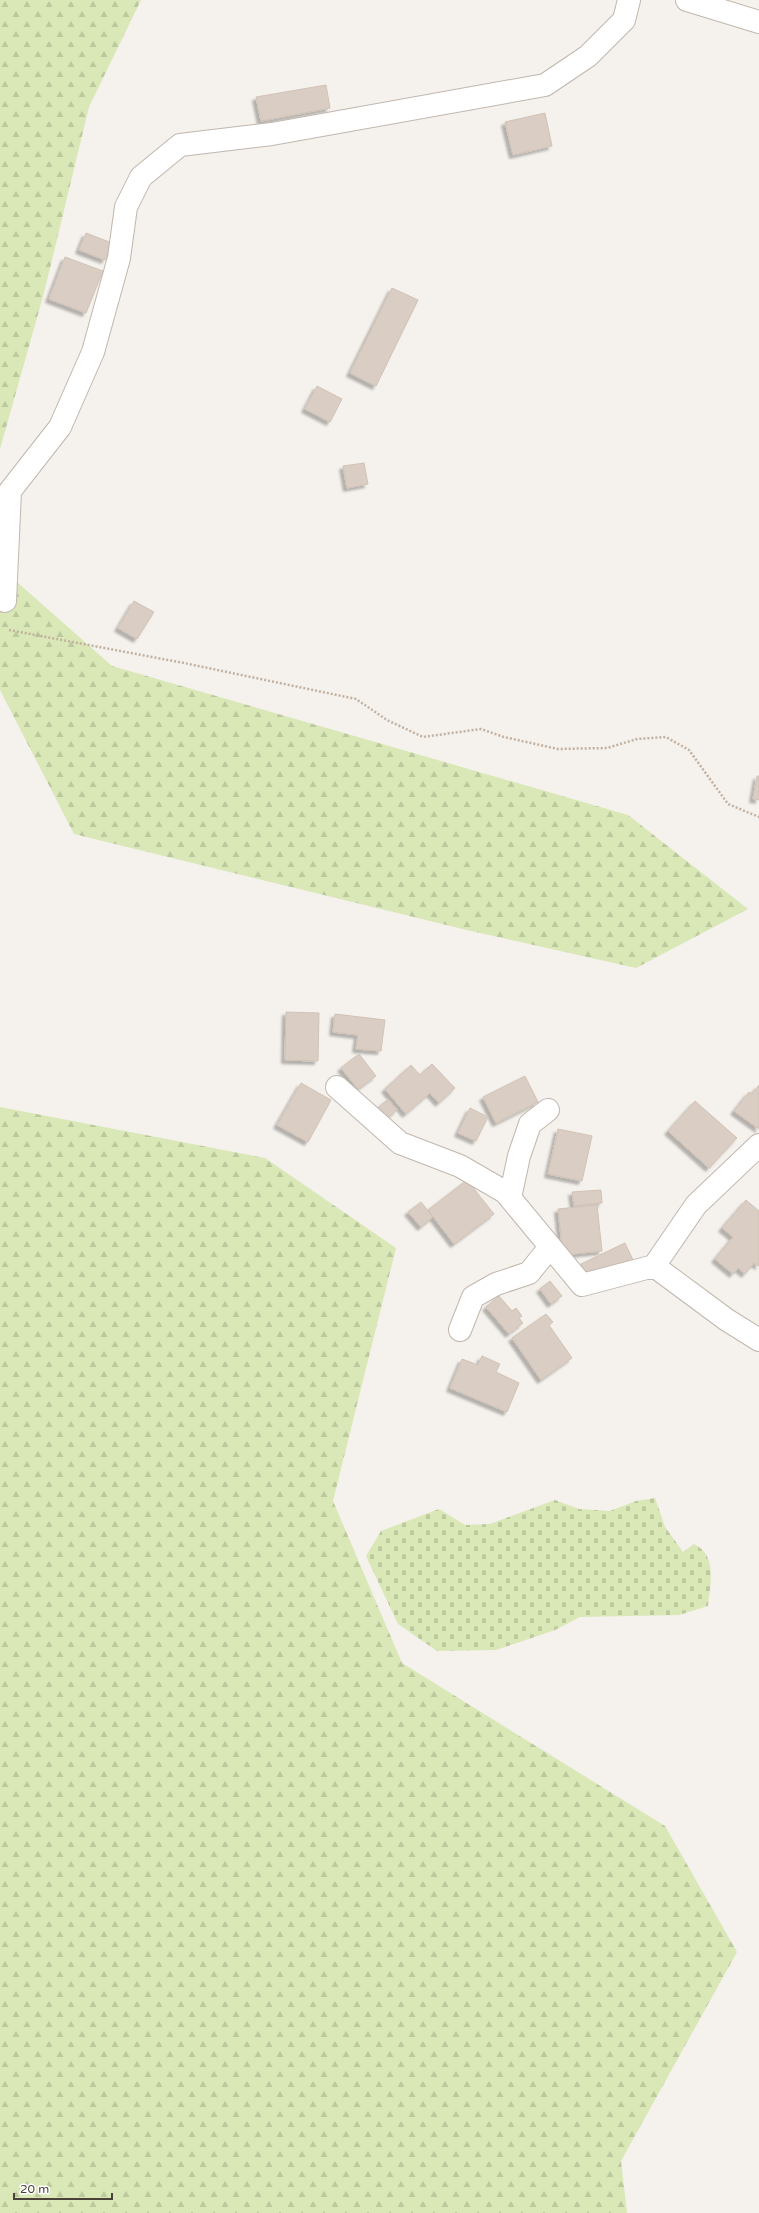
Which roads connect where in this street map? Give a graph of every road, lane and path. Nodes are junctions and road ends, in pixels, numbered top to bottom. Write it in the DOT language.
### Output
graph roads {
  1 [pos="629,0"];
  2 [pos="687,0"];
  3 [pos="759,22"];
  4 [pos="5,601"];
  5 [pos="759,817"];
  6 [pos="338,1087"];
  7 [pos="548,1110"];
  8 [pos="759,1145"];
  9 [pos="510,1198"];
  10 [pos="550,1247"];
  11 [pos="654,1266"];
  12 [pos="460,1330"];
  13 [pos="759,1340"];
  1 -- 4 [label="street"];
  2 -- 3 [label="street"];
  4 -- 5 [label="path"];
  6 -- 9 [label="street"];
  7 -- 9 [label="street"];
  8 -- 11 [label="street"];
  9 -- 10 [label="street"];
  10 -- 11 [label="street"];
  10 -- 12 [label="street"];
  11 -- 13 [label="street"];
}
